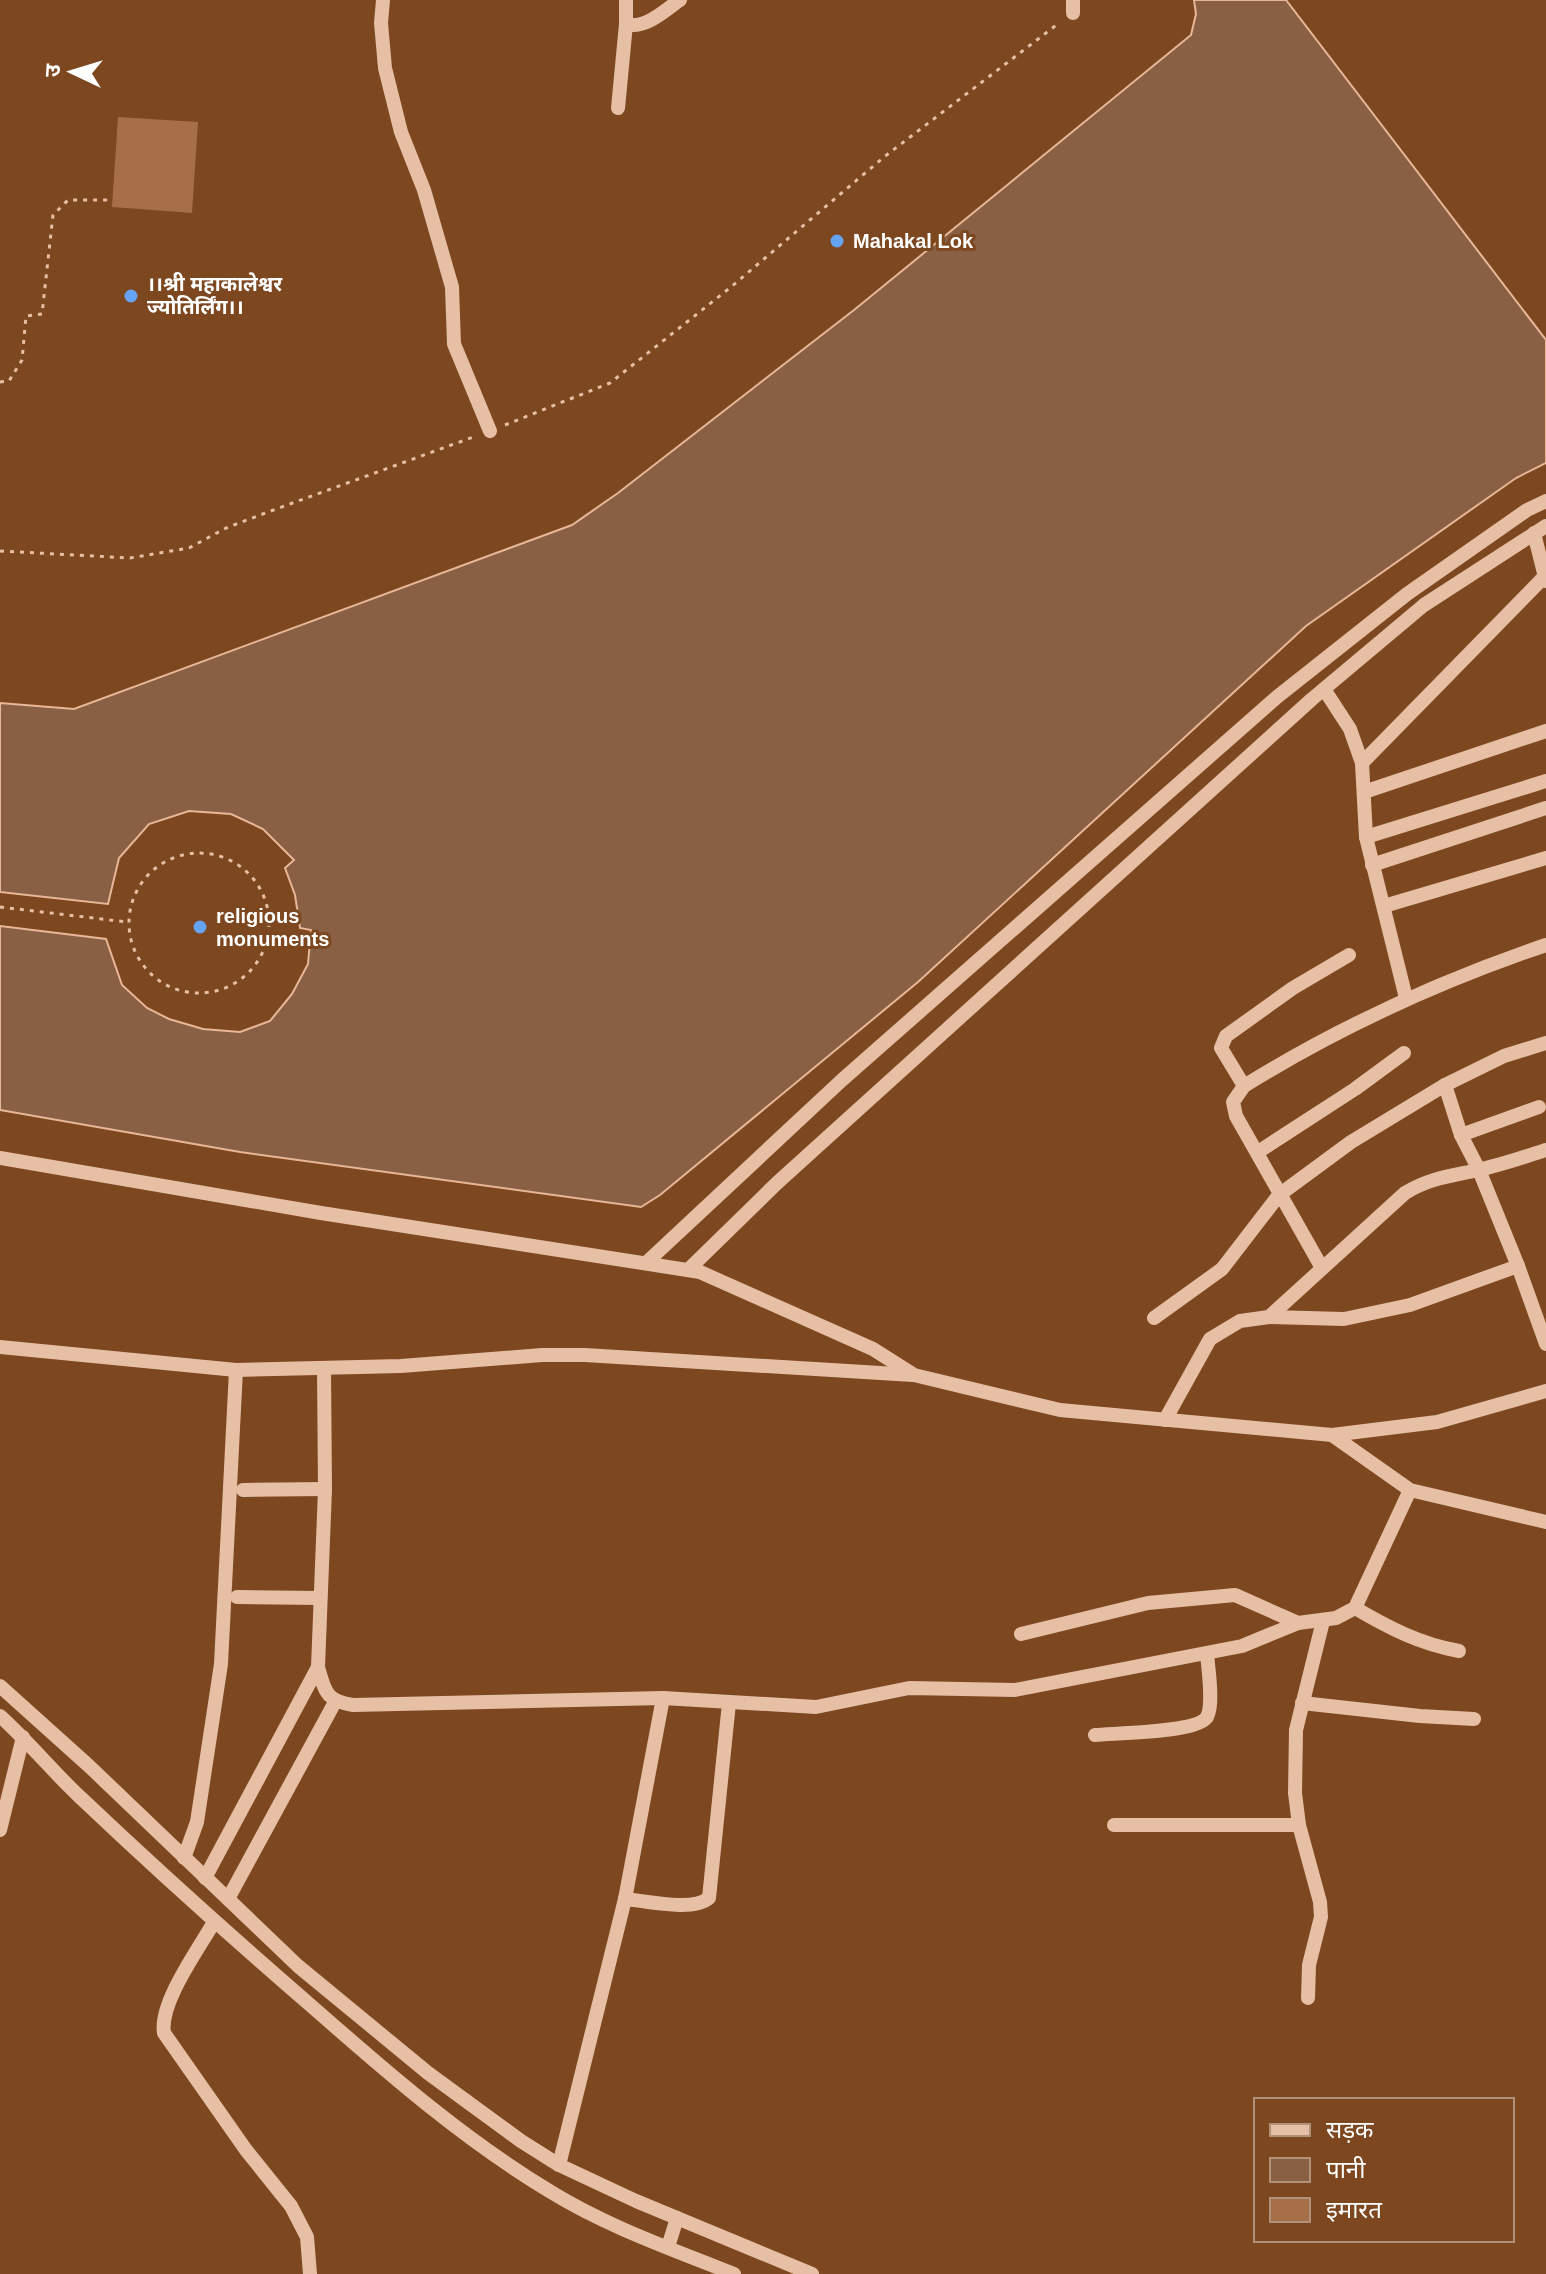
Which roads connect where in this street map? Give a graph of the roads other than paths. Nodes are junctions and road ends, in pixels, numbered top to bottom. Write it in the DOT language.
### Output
graph roads {
  1 [pos="383,0"];
  2 [pos="626,0"];
  3 [pos="680,0"];
  4 [pos="626,24"];
  5 [pos="618,108"];
  6 [pos="490,431"];
  7 [pos="1546,501"];
  8 [pos="1540,529"];
  9 [pos="1545,579"];
  10 [pos="1324,689"];
  11 [pos="1546,731"];
  12 [pos="1362,763"];
  13 [pos="1546,781"];
  14 [pos="1364,792"];
  15 [pos="1546,808"];
  16 [pos="1139,819"];
  17 [pos="1366,837"];
  18 [pos="1155,840"];
  19 [pos="1546,858"];
  20 [pos="1372,865"];
  21 [pos="1384,906"];
  22 [pos="1546,945"];
  23 [pos="1349,955"];
  24 [pos="1406,998"];
  25 [pos="1546,1043"];
  26 [pos="1404,1053"];
  27 [pos="1445,1085"];
  28 [pos="1244,1086"];
  29 [pos="1539,1107"];
  30 [pos="1461,1135"];
  31 [pos="1546,1150"];
  32 [pos="1258,1152"];
  33 [pos="0,1158"];
  34 [pos="1479,1170"];
  35 [pos="1279,1195"];
  36 [pos="647,1262"];
  37 [pos="1518,1266"];
  38 [pos="1322,1268"];
  39 [pos="688,1270"];
  40 [pos="1546,1295"];
  41 [pos="1531,1300"];
  42 [pos="1269,1317"];
  43 [pos="1154,1318"];
  44 [pos="1546,1344"];
  45 [pos="0,1347"];
  46 [pos="324,1368"];
  47 [pos="236,1370"];
  48 [pos="914,1375"];
  49 [pos="1546,1391"];
  50 [pos="1165,1420"];
  51 [pos="1332,1435"];
  52 [pos="325,1489"];
  53 [pos="243,1490"];
  54 [pos="1410,1490"];
  55 [pos="1546,1522"];
  56 [pos="237,1597"];
  57 [pos="319,1598"];
  58 [pos="1355,1608"];
  59 [pos="1323,1621"];
  60 [pos="1298,1623"];
  61 [pos="1021,1634"];
  62 [pos="1459,1651"];
  63 [pos="1207,1653"];
  64 [pos="318,1667"];
  65 [pos="0,1686"];
  66 [pos="663,1698"];
  67 [pos="335,1702"];
  68 [pos="729,1703"];
  69 [pos="1302,1703"];
  70 [pos="0,1716"];
  71 [pos="1474,1719"];
  72 [pos="1095,1735"];
  73 [pos="23,1737"];
  74 [pos="1114,1825"];
  75 [pos="1299,1825"];
  76 [pos="0,1830"];
  77 [pos="184,1858"];
  78 [pos="210,1882"];
  79 [pos="228,1899"];
  80 [pos="625,1899"];
  81 [pos="196,1906"];
  82 [pos="214,1922"];
  83 [pos="315,1980"];
  84 [pos="300,1997"];
  85 [pos="1308,1998"];
  86 [pos="444,2085"];
  87 [pos="428,2105"];
  88 [pos="559,2165"];
  89 [pos="677,2218"];
  90 [pos="668,2247"];
  91 [pos="310,2274"];
  92 [pos="734,2274"];
  93 [pos="812,2274"];
  1 -- 6 [label="street"];
  2 -- 4 [label="street"];
  3 -- 4 [label="street"];
  4 -- 5 [label="street"];
  7 -- 16 [label="street"];
  8 -- 9 [label="street"];
  8 -- 10 [label="street"];
  9 -- 12 [label="street"];
  10 -- 12 [label="street"];
  10 -- 18 [label="street"];
  11 -- 14 [label="street"];
  12 -- 14 [label="street"];
  13 -- 17 [label="street"];
  14 -- 17 [label="street"];
  15 -- 20 [label="street"];
  16 -- 18 [label="street"];
  16 -- 36 [label="street"];
  17 -- 20 [label="street"];
  18 -- 39 [label="street"];
  19 -- 21 [label="street"];
  20 -- 21 [label="street"];
  21 -- 24 [label="street"];
  22 -- 24 [label="street"];
  23 -- 28 [label="street"];
  24 -- 28 [label="street"];
  25 -- 27 [label="street"];
  26 -- 32 [label="street"];
  27 -- 30 [label="street"];
  27 -- 35 [label="street"];
  28 -- 32 [label="street"];
  29 -- 30 [label="street"];
  30 -- 34 [label="street"];
  31 -- 34 [label="street"];
  32 -- 35 [label="street"];
  33 -- 36 [label="street"];
  34 -- 37 [label="street"];
  34 -- 38 [label="street"];
  35 -- 38 [label="street"];
  35 -- 43 [label="street"];
  36 -- 39 [label="street"];
  37 -- 41 [label="street"];
  37 -- 42 [label="street"];
  38 -- 42 [label="street"];
  39 -- 48 [label="street"];
  40 -- 41 [label="street"];
  41 -- 44 [label="street"];
  42 -- 50 [label="street"];
  45 -- 47 [label="street"];
  46 -- 47 [label="street"];
  46 -- 48 [label="street"];
  46 -- 52 [label="street"];
  47 -- 77 [label="street"];
  48 -- 50 [label="street"];
  49 -- 51 [label="street"];
  50 -- 51 [label="street"];
  51 -- 54 [label="street"];
  52 -- 53 [label="street"];
  52 -- 57 [label="street"];
  54 -- 55 [label="street"];
  54 -- 58 [label="street"];
  56 -- 57 [label="street"];
  57 -- 64 [label="street"];
  58 -- 59 [label="street"];
  58 -- 62 [label="street"];
  59 -- 60 [label="street"];
  59 -- 69 [label="street"];
  60 -- 61 [label="street"];
  60 -- 63 [label="street"];
  63 -- 68 [label="street"];
  63 -- 72 [label="street"];
  64 -- 67 [label="street"];
  64 -- 78 [label="street"];
  65 -- 77 [label="street"];
  66 -- 67 [label="street"];
  66 -- 68 [label="street"];
  66 -- 80 [label="street"];
  67 -- 79 [label="street"];
  68 -- 80 [label="street"];
  69 -- 71 [label="street"];
  69 -- 75 [label="street"];
  70 -- 73 [label="street"];
  73 -- 76 [label="street"];
  73 -- 81 [label="street"];
  74 -- 75 [label="street"];
  75 -- 85 [label="street"];
  77 -- 78 [label="street"];
  78 -- 79 [label="street"];
  78 -- 81 [label="street"];
  79 -- 83 [label="street"];
  80 -- 88 [label="street"];
  81 -- 82 [label="street"];
  82 -- 84 [label="street"];
  82 -- 91 [label="street"];
  83 -- 84 [label="street"];
  83 -- 86 [label="street"];
  84 -- 87 [label="street"];
  86 -- 87 [label="street"];
  86 -- 88 [label="street"];
  87 -- 90 [label="street"];
  88 -- 89 [label="street"];
  89 -- 90 [label="street"];
  89 -- 93 [label="street"];
  90 -- 92 [label="street"];
}
